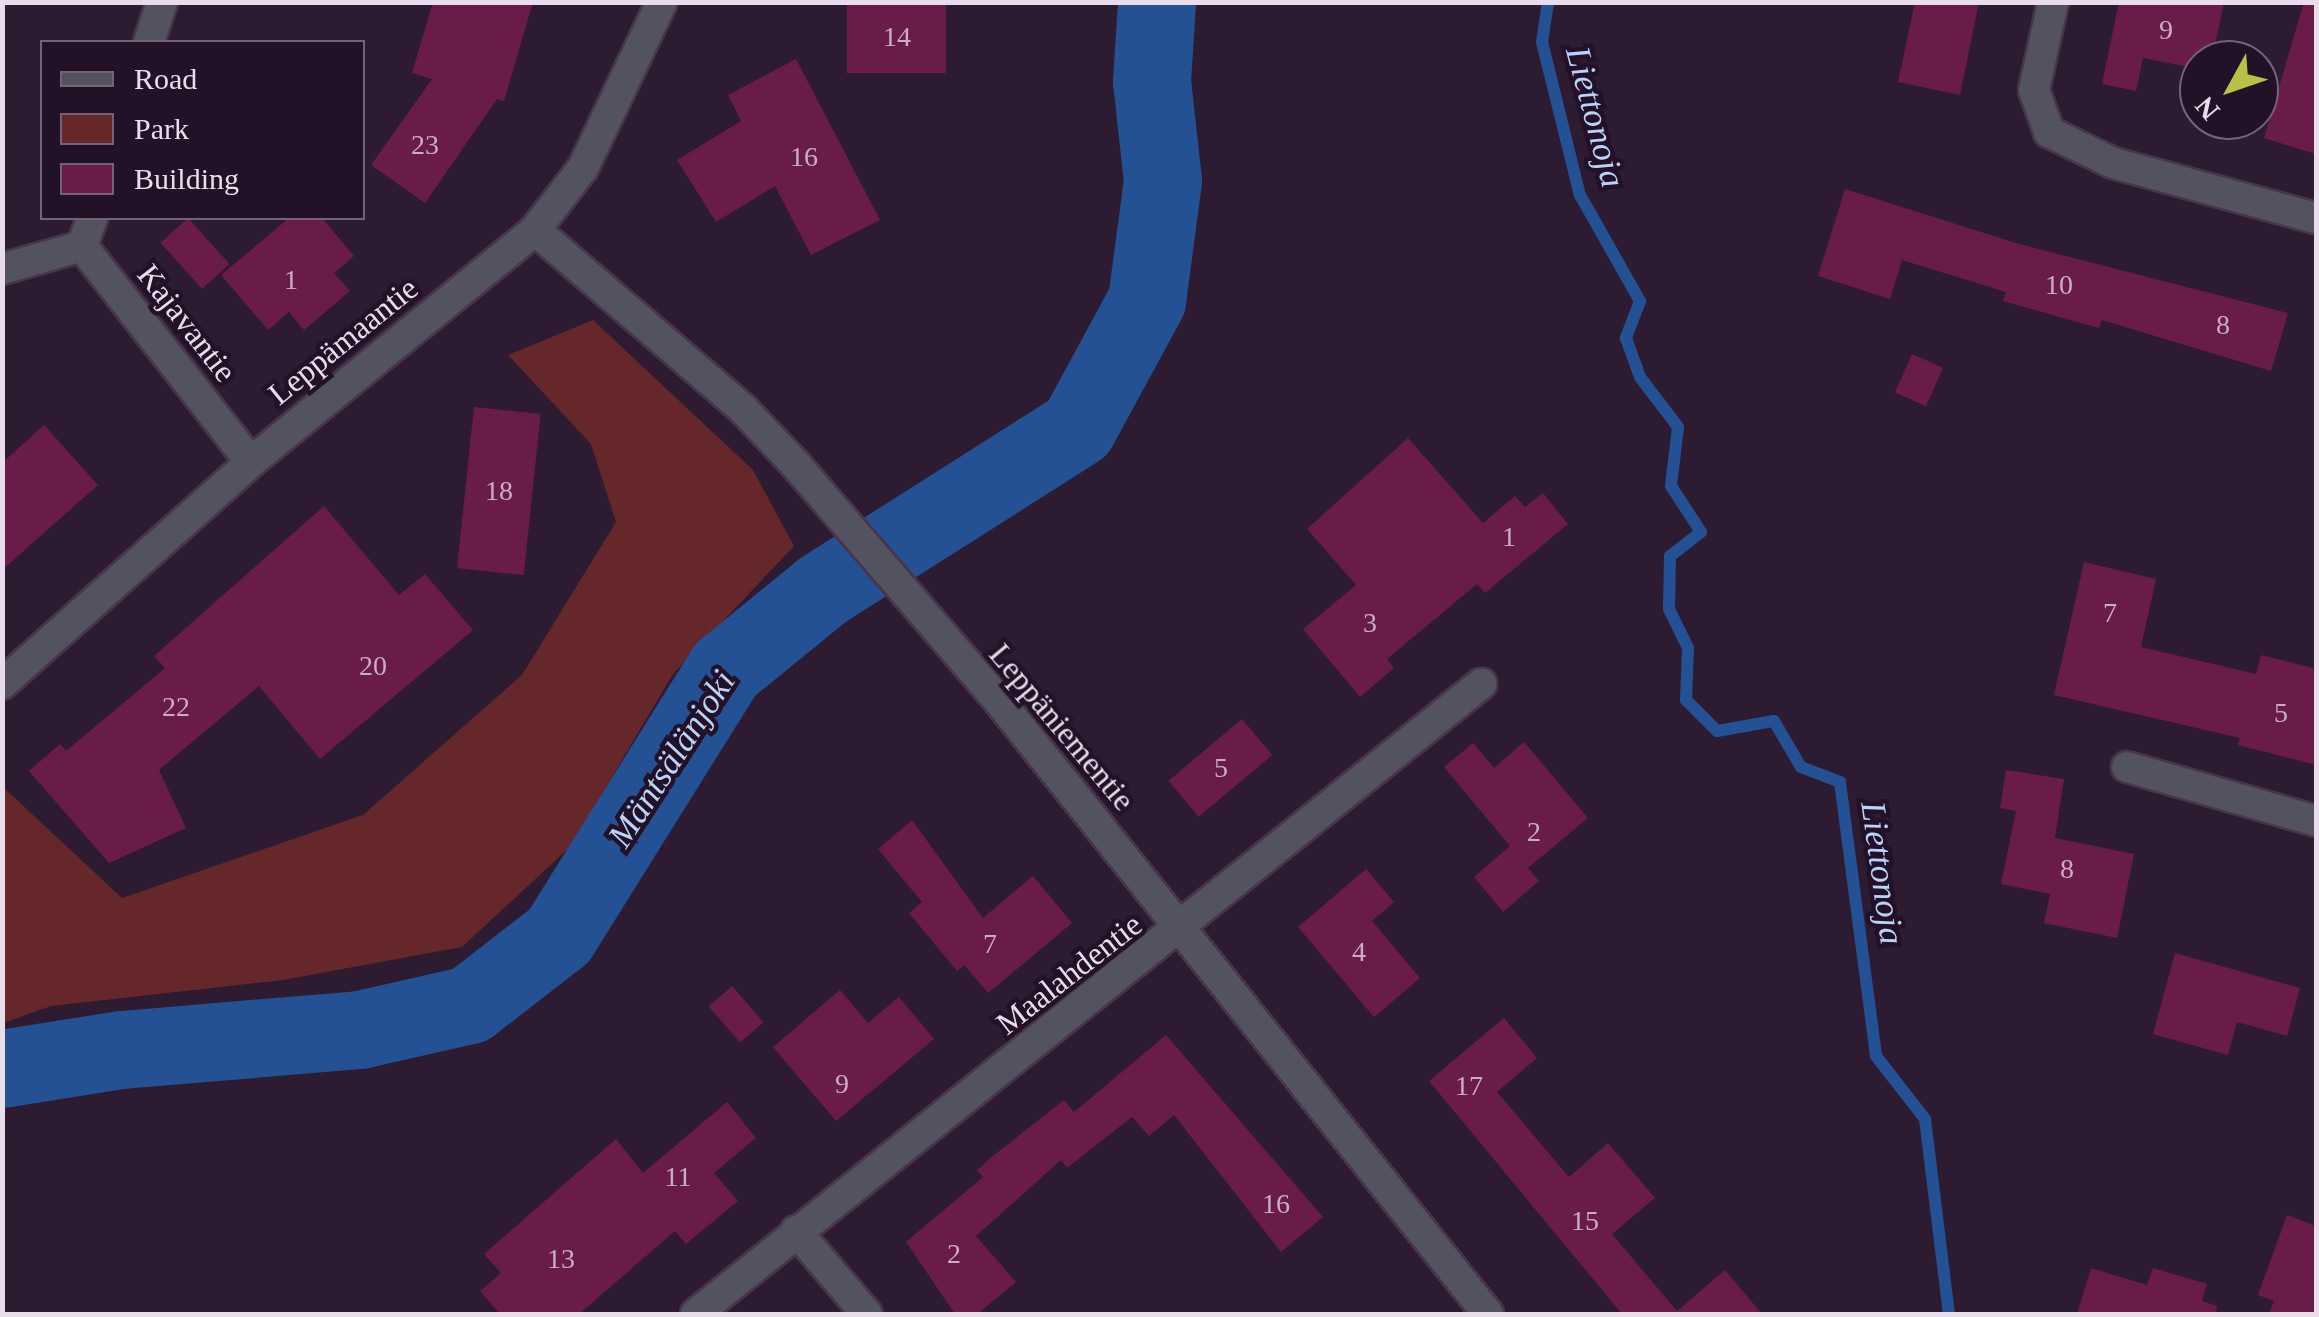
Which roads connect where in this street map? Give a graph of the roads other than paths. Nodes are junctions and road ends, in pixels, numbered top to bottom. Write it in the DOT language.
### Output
graph roads {
  1 [pos="162,2"];
  2 [pos="662,2"];
  3 [pos="2053,2"];
  4 [pos="150,40"];
  5 [pos="2316,218"];
  6 [pos="534,230"];
  7 [pos="87,232"];
  8 [pos="2,269"];
  9 [pos="252,462"];
  10 [pos="2,684"];
  11 [pos="1481,684"];
  12 [pos="2127,767"];
  13 [pos="2316,821"];
  14 [pos="1184,930"];
  15 [pos="796,1231"];
  16 [pos="696,1314"];
  17 [pos="867,1314"];
  18 [pos="1488,1314"];
  1 -- 4 [label="street"];
  2 -- 6 [label="street, Leppämaantie"];
  3 -- 5 [label="street"];
  6 -- 9 [label="street, Leppämaantie"];
  6 -- 14 [label="street, Leppäniementie"];
  7 -- 8 [label="street, Kajavantie"];
  7 -- 9 [label="street, Kajavantie"];
  9 -- 10 [label="street, Leppämaantie"];
  11 -- 14 [label="street, Maalahdentie"];
  12 -- 13 [label="street"];
  14 -- 15 [label="street, Maalahdentie"];
  14 -- 18 [label="street, Leppäniementie"];
  15 -- 16 [label="street, Maalahdentie"];
  15 -- 17 [label="street"];
}
